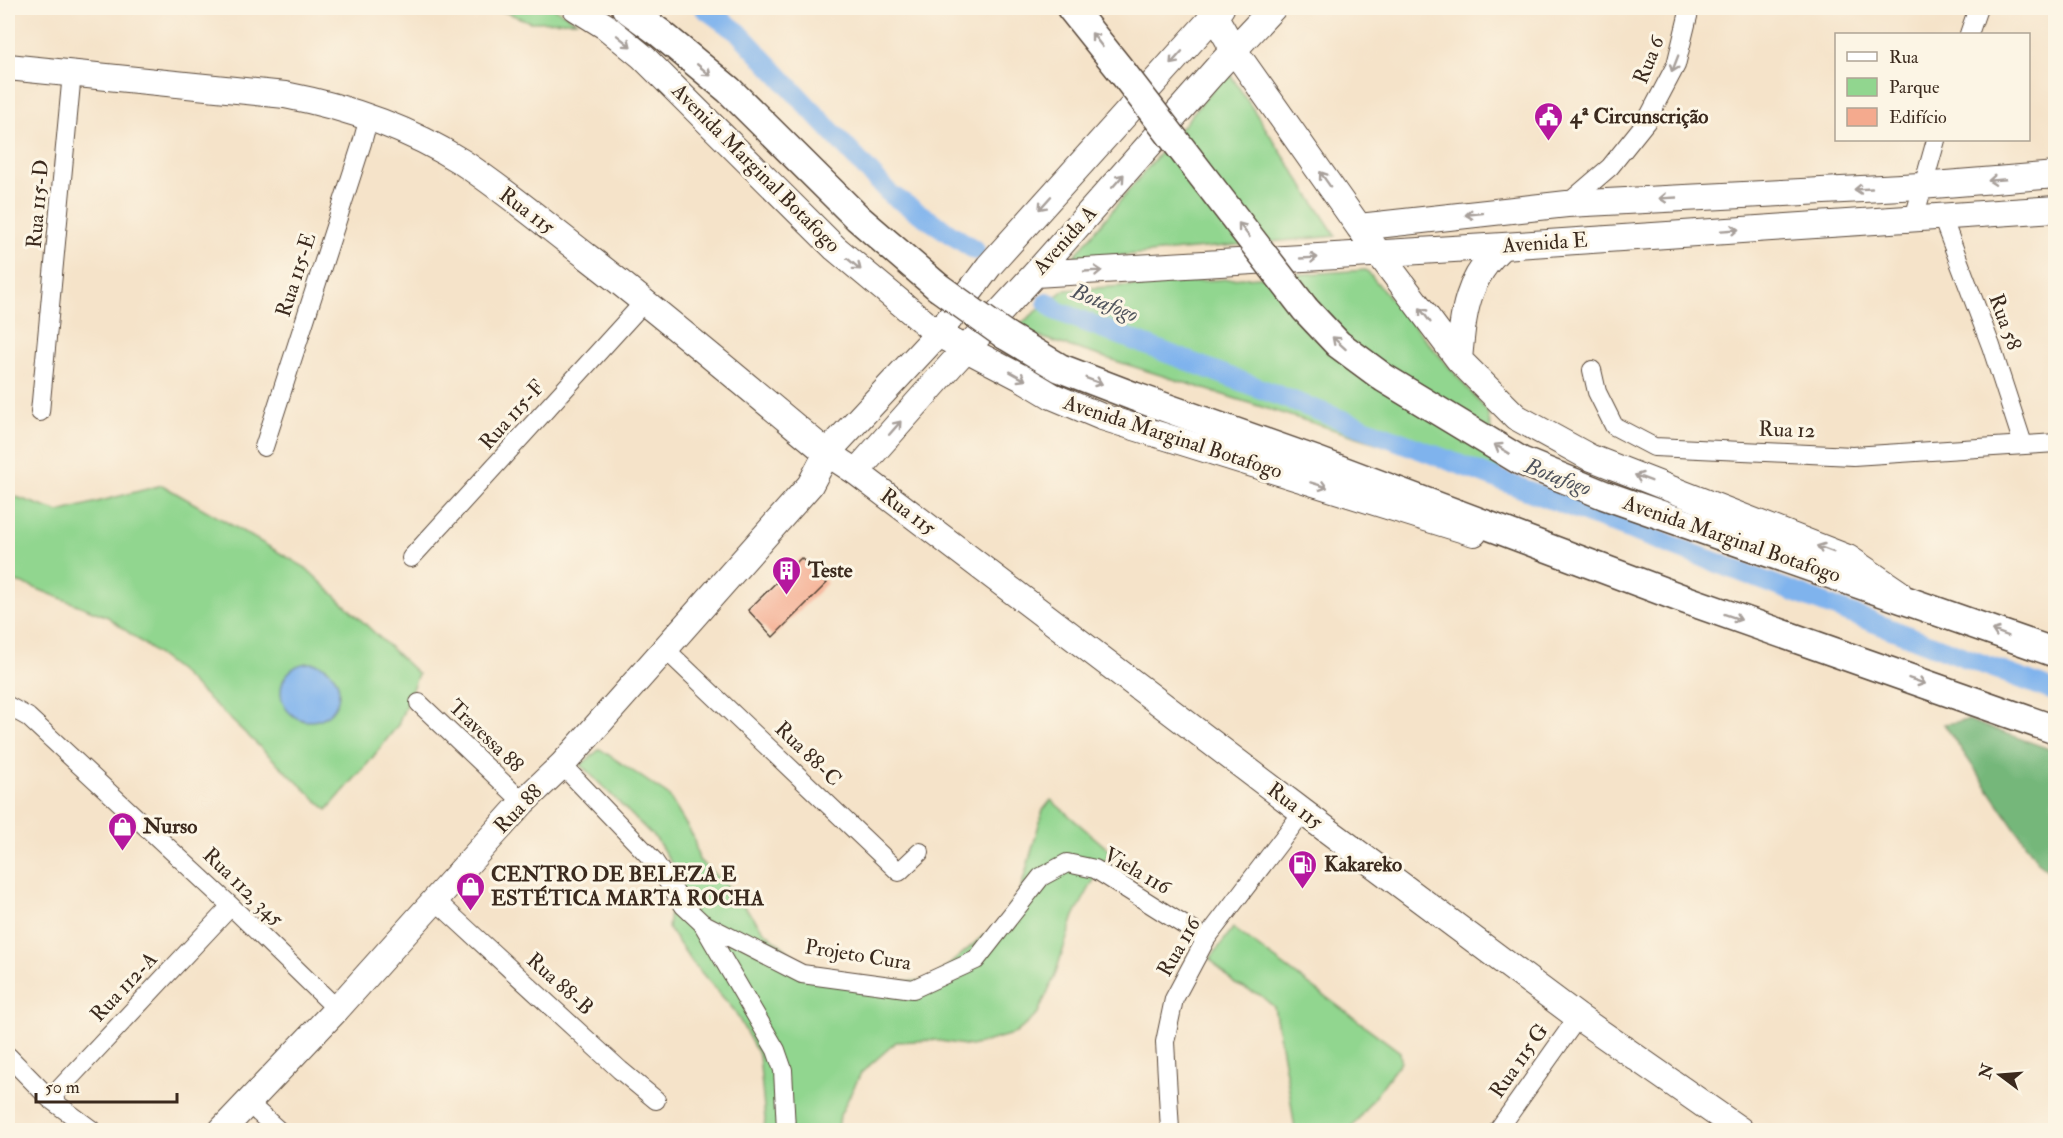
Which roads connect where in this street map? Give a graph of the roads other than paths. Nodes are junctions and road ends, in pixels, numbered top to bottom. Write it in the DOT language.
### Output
graph roads {
  1 [pos="576,8"];
  2 [pos="626,8"];
  3 [pos="1071,8"];
  4 [pos="1273,8"];
  5 [pos="1690,8"];
  6 [pos="1978,8"];
  7 [pos="1215,10"];
  8 [pos="1969,33"];
  9 [pos="1234,50"];
  10 [pos="8,67"];
  11 [pos="72,73"];
  12 [pos="369,117"];
  13 [pos="1936,141"];
  14 [pos="2055,175"];
  15 [pos="1922,186"];
  16 [pos="1567,204"];
  17 [pos="2055,209"];
  18 [pos="1942,217"];
  19 [pos="1914,218"];
  20 [pos="1359,227"];
  21 [pos="1503,246"];
  22 [pos="1379,254"];
  23 [pos="1035,274"];
  24 [pos="645,301"];
  25 [pos="938,334"];
  26 [pos="966,349"];
  27 [pos="1459,360"];
  28 [pos="1592,370"];
  29 [pos="40,412"];
  30 [pos="2055,443"];
  31 [pos="2023,444"];
  32 [pos="264,447"];
  33 [pos="827,453"];
  34 [pos="856,472"];
  35 [pos="810,485"];
  36 [pos="411,558"];
  37 [pos="1678,597"];
  38 [pos="1911,601"];
  39 [pos="665,649"];
  40 [pos="2055,652"];
  41 [pos="419,703"];
  42 [pos="8,706"];
  43 [pos="2055,730"];
  44 [pos="562,765"];
  45 [pos="523,802"];
  46 [pos="1303,812"];
  47 [pos="920,852"];
  48 [pos="434,899"];
  49 [pos="231,906"];
  50 [pos="702,923"];
  51 [pos="1206,939"];
  52 [pos="976,960"];
  53 [pos="337,1009"];
  54 [pos="1578,1017"];
  55 [pos="8,1056"];
  56 [pos="50,1099"];
  57 [pos="656,1100"];
  58 [pos="248,1103"];
  59 [pos="92,1131"];
  60 [pos="222,1131"];
  61 [pos="278,1131"];
  62 [pos="786,1131"];
  63 [pos="1170,1131"];
  64 [pos="1498,1131"];
  65 [pos="1740,1131"];
  1 -- 25 [label="main road, Avenida Marginal Botafogo, one-way"];
  2 -- 37 [label="main road, Avenida Marginal Botafogo, one-way, bridge"];
  38 -- 3 [label="main road, Avenida Marginal Botafogo, one-way, bridge"];
  4 -- 9 [label="main road, Avenida A"];
  5 -- 16 [label="street, Rua 6, one-way"];
  6 -- 8 [label="street"];
  7 -- 9 [label="main road, Avenida Marginal Botafogo"];
  7 -- 25 [label="main road, Avenida A, one-way"];
  20 -- 9 [label="main road, Avenida Marginal Botafogo, one-way"];
  23 -- 9 [label="main road, Avenida A, one-way"];
  10 -- 11 [label="main road, Rua 115"];
  11 -- 12 [label="main road, Rua 115"];
  11 -- 29 [label="street, Rua 115-D"];
  12 -- 24 [label="main road, Rua 115"];
  12 -- 32 [label="street, Rua 115-E"];
  13 -- 15 [label="street"];
  14 -- 15 [label="main road, Avenida E, one-way"];
  15 -- 16 [label="main road, Avenida E, one-way"];
  15 -- 19 [label="street"];
  16 -- 20 [label="main road, Avenida E, one-way"];
  17 -- 18 [label="main road, Avenida E"];
  18 -- 19 [label="main road, Avenida E"];
  18 -- 31 [label="street, Rua 58"];
  21 -- 19 [label="main road, Avenida E, one-way"];
  20 -- 22 [label="main road, Avenida Marginal Botafogo"];
  21 -- 22 [label="main road, Avenida E"];
  21 -- 27 [label="main road"];
  23 -- 22 [label="main road, Avenida E, one-way"];
  27 -- 22 [label="main road, Avenida Marginal Botafogo, one-way"];
  23 -- 26 [label="main road, Avenida A"];
  24 -- 33 [label="main road, Rua 115"];
  24 -- 36 [label="street, Rua 115-F"];
  25 -- 26 [label="main road, Avenida Marginal Botafogo"];
  25 -- 33 [label="main road, Avenida A"];
  34 -- 26 [label="main road, Avenida A, one-way"];
  26 -- 37 [label="main road, Avenida Marginal Botafogo, one-way"];
  38 -- 27 [label="main road, Avenida Marginal Botafogo, one-way"];
  28 -- 31 [label="street, Rua 12"];
  30 -- 31 [label="street, Rua 12"];
  33 -- 34 [label="main road, Rua 115"];
  33 -- 35 [label="main road, Rua 88"];
  34 -- 35 [label="main road"];
  34 -- 46 [label="main road, Rua 115"];
  35 -- 39 [label="main road, Rua 88"];
  37 -- 43 [label="main road, Avenida Marginal Botafogo, one-way"];
  40 -- 38 [label="main road, Avenida Marginal Botafogo, one-way"];
  39 -- 44 [label="main road, Rua 88"];
  39 -- 47 [label="street, Rua 88-C"];
  41 -- 45 [label="street, Travessa 88"];
  42 -- 49 [label="street, Rua 112, 345"];
  44 -- 45 [label="main road, Rua 88"];
  44 -- 50 [label="street, Projeto Cura"];
  45 -- 48 [label="main road, Rua 88"];
  46 -- 51 [label="street, Rua 116"];
  46 -- 54 [label="main road, Rua 115"];
  48 -- 53 [label="main road, Rua 88"];
  48 -- 57 [label="street, Rua 88-B"];
  49 -- 53 [label="street, Rua 112, 345"];
  49 -- 56 [label="street, Rua 112-A"];
  50 -- 52 [label="street, Projeto Cura"];
  50 -- 62 [label="street, Projeto Cura"];
  51 -- 52 [label="street, Viela 116"];
  51 -- 63 [label="street, Rua 116"];
  53 -- 58 [label="main road, Rua 88"];
  54 -- 64 [label="street, Rua 115 G"];
  54 -- 65 [label="main road, Rua 115"];
  55 -- 56 [label="street"];
  56 -- 59 [label="street"];
  58 -- 60 [label="main road, Rua 88"];
  58 -- 61 [label="street"];
}
